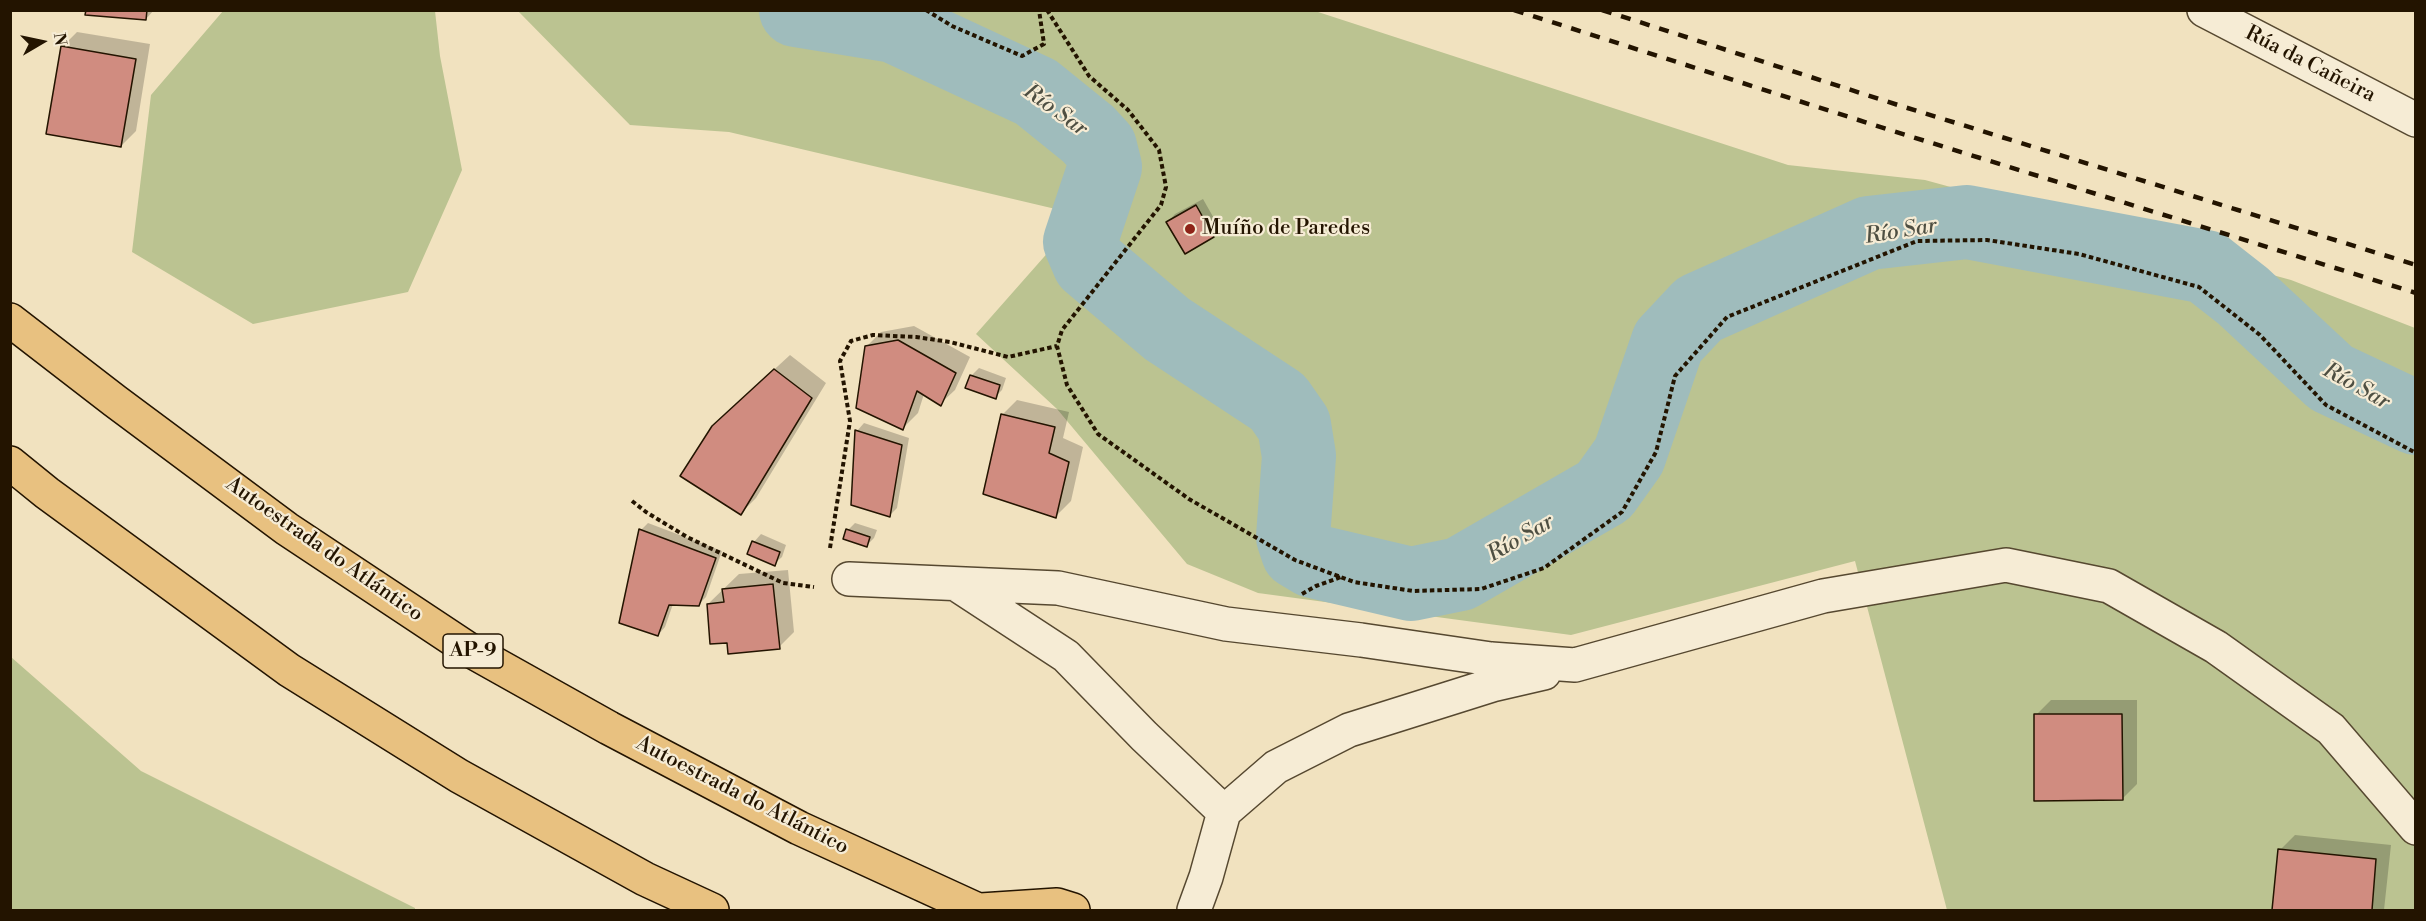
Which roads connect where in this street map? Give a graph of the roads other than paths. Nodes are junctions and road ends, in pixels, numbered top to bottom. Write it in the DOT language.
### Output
graph roads {
  1 [pos="2204,10"];
  2 [pos="2415,120"];
  3 [pos="10,320"];
  4 [pos="10,463"];
  5 [pos="849,579"];
  6 [pos="954,583"];
  7 [pos="1575,665"];
  8 [pos="1224,812"];
  9 [pos="2415,828"];
  10 [pos="712,910"];
  11 [pos="980,910"];
  12 [pos="1073,910"];
  13 [pos="1194,910"];
  1 -- 2 [label="street, Rúa da Cañeira"];
  3 -- 11 [label="highway, Autoestrada do Atlántico / AP-9"];
  4 -- 10 [label="highway"];
  5 -- 6 [label="street"];
  6 -- 7 [label="street"];
  6 -- 8 [label="street"];
  7 -- 8 [label="street"];
  7 -- 9 [label="street"];
  8 -- 13 [label="street"];
  11 -- 12 [label="highway"];
}
